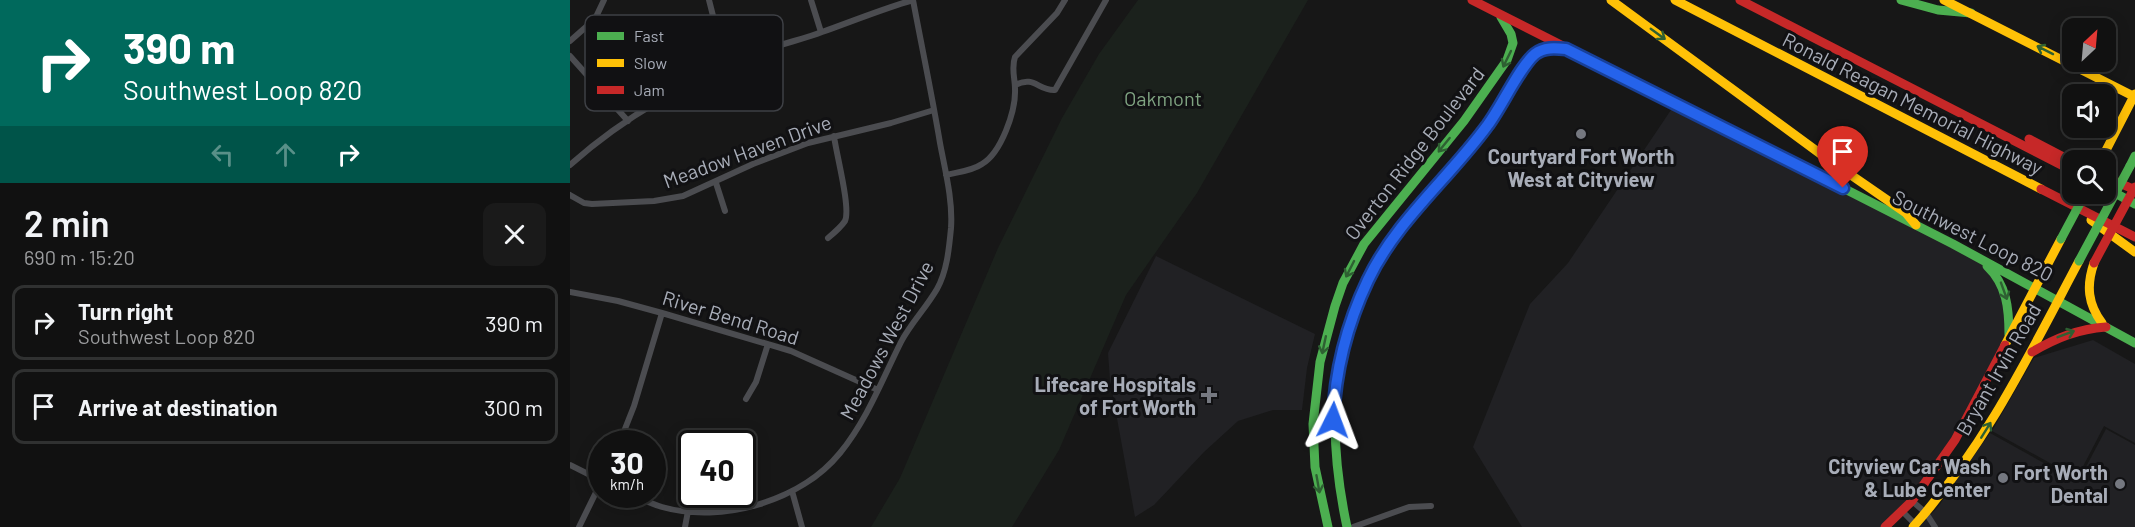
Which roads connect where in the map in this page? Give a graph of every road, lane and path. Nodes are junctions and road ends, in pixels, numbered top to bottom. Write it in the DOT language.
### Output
graph roads {
  1 [pos="604,0"];
  2 [pos="709,0"];
  3 [pos="811,0"];
  4 [pos="913,0"];
  5 [pos="1065,0"];
  6 [pos="1106,0"];
  7 [pos="1472,0"];
  8 [pos="1611,0"];
  9 [pos="1675,0"];
  10 [pos="1740,0"];
  11 [pos="1901,0"];
  12 [pos="1944,0"];
  13 [pos="1971,13"];
  14 [pos="598,15"];
  15 [pos="713,15"];
  16 [pos="1500,15"];
  17 [pos="585,28"];
  18 [pos="822,32"];
  19 [pos="570,41"];
  20 [pos="783,45"];
  21 [pos="1566,49"];
  22 [pos="570,56"];
  23 [pos="1858,61"];
  24 [pos="585,73"];
  25 [pos="1015,85"];
  26 [pos="2135,96"];
  27 [pos="934,110"];
  28 [pos="619,111"];
  29 [pos="644,111"];
  30 [pos="628,121"];
  31 [pos="834,136"];
  32 [pos="2107,150"];
  33 [pos="2062,156"];
  34 [pos="2135,156"];
  35 [pos="570,165"];
  36 [pos="2062,165"];
  37 [pos="946,175"];
  38 [pos="2116,181"];
  39 [pos="716,183"];
  40 [pos="2135,188"];
  41 [pos="2116,194"];
  42 [pos="570,195"];
  43 [pos="1395,204"];
  44 [pos="2080,204"];
  45 [pos="2135,204"];
  46 [pos="2074,206"];
  47 [pos="725,211"];
  48 [pos="1408,219"];
  49 [pos="1916,225"];
  50 [pos="2135,237"];
  51 [pos="828,238"];
  52 [pos="2135,252"];
  53 [pos="1974,255"];
  54 [pos="2036,288"];
  55 [pos="570,292"];
  56 [pos="2058,300"];
  57 [pos="662,313"];
  58 [pos="2106,327"];
  59 [pos="2009,339"];
  60 [pos="2135,343"];
  61 [pos="768,344"];
  62 [pos="2030,353"];
  63 [pos="1316,384"];
  64 [pos="1335,387"];
  65 [pos="878,390"];
  66 [pos="746,399"];
  67 [pos="625,430"];
  68 [pos="570,465"];
  69 [pos="588,474"];
  70 [pos="792,491"];
  71 [pos="1912,501"];
  72 [pos="1431,506"];
  73 [pos="666,507"];
  74 [pos="588,508"];
  75 [pos="688,511"];
  76 [pos="1902,511"];
  77 [pos="1926,513"];
  78 [pos="1916,526"];
  79 [pos="579,527"];
  80 [pos="685,527"];
  81 [pos="802,527"];
  82 [pos="1328,527"];
  83 [pos="1347,527"];
  84 [pos="1353,527"];
  85 [pos="1885,527"];
  86 [pos="1935,527"];
  1 -- 14 [label="street"];
  2 -- 15 [label="street"];
  3 -- 18 [label="street"];
  4 -- 18 [label="street"];
  4 -- 27 [label="street, Meadows West Drive"];
  5 -- 25 [label="street"];
  6 -- 25 [label="street"];
  7 -- 16 [label="main road, Southwest Loop 820"];
  8 -- 49 [label="main road, one-way"];
  9 -- 46 [label="main road, Ronald Reagan Memorial Highway"];
  10 -- 23 [label="main road, Ronald Reagan Memorial Highway"];
  11 -- 13 [label="main road"];
  12 -- 13 [label="main road"];
  26 -- 13 [label="main road, one-way"];
  16 -- 21 [label="main road, Southwest Loop 820"];
  16 -- 43 [label="main road, Overton Ridge Boulevard, one-way"];
  17 -- 19 [label="street"];
  18 -- 20 [label="street"];
  21 -- 48 [label="main road, Overton Ridge Boulevard"];
  21 -- 49 [label="main road, Southwest Loop 820"];
  22 -- 24 [label="street"];
  23 -- 33 [label="main road"];
  23 -- 36 [label="main road, Ronald Reagan Memorial Highway"];
  25 -- 37 [label="street"];
  26 -- 32 [label="main road"];
  27 -- 31 [label="street, Meadow Haven Drive"];
  27 -- 37 [label="street, Meadows West Drive"];
  28 -- 30 [label="street"];
  29 -- 30 [label="street"];
  30 -- 35 [label="street"];
  31 -- 39 [label="street, Meadow Haven Drive"];
  31 -- 51 [label="street"];
  34 -- 56 [label="main road, Bryant Irvin Road, bridge"];
  37 -- 65 [label="street, Meadows West Drive"];
  38 -- 40 [label="main road"];
  39 -- 42 [label="street, Meadow Haven Drive"];
  39 -- 47 [label="street"];
  40 -- 58 [label="main road, bridge"];
  41 -- 45 [label="main road"];
  43 -- 48 [label="main road"];
  43 -- 63 [label="main road, Overton Ridge Boulevard, one-way"];
  44 -- 54 [label="main road, Bryant Irvin Road, bridge"];
  46 -- 50 [label="main road, Ronald Reagan Memorial Highway"];
  46 -- 52 [label="main road"];
  48 -- 64 [label="main road, Overton Ridge Boulevard"];
  49 -- 53 [label="main road, Southwest Loop 820"];
  53 -- 54 [label="main road, Southwest Loop 820"];
  53 -- 59 [label="main road, one-way"];
  54 -- 56 [label="main road, Southwest Loop 820"];
  54 -- 59 [label="main road, Bryant Irvin Road"];
  55 -- 57 [label="street, River Bend Road"];
  56 -- 58 [label="main road, Southwest Loop 820"];
  56 -- 62 [label="main road, Bryant Irvin Road"];
  57 -- 61 [label="street, River Bend Road"];
  57 -- 67 [label="street"];
  58 -- 60 [label="main road, Southwest Loop 820"];
  62 -- 58 [label="main road, one-way"];
  59 -- 71 [label="main road, Bryant Irvin Road"];
  61 -- 65 [label="street, River Bend Road"];
  61 -- 66 [label="street"];
  77 -- 62 [label="main road, Bryant Irvin Road, one-way"];
  63 -- 64 [label="main road"];
  63 -- 82 [label="main road, Overton Ridge Boulevard, one-way"];
  64 -- 83 [label="main road, Overton Ridge Boulevard"];
  65 -- 70 [label="street, Meadows West Drive"];
  68 -- 69 [label="street"];
  70 -- 75 [label="street, Meadows West Drive"];
  70 -- 81 [label="street"];
  71 -- 76 [label="main road, Bryant Irvin Road"];
  71 -- 77 [label="street"];
  72 -- 84 [label="street"];
  73 -- 75 [label="street, Meadows West Drive"];
  74 -- 79 [label="street"];
  75 -- 80 [label="street"];
  76 -- 78 [label="street"];
  76 -- 85 [label="main road, Bryant Irvin Road"];
  77 -- 78 [label="main road, Bryant Irvin Road"];
  77 -- 86 [label="street"];
}
